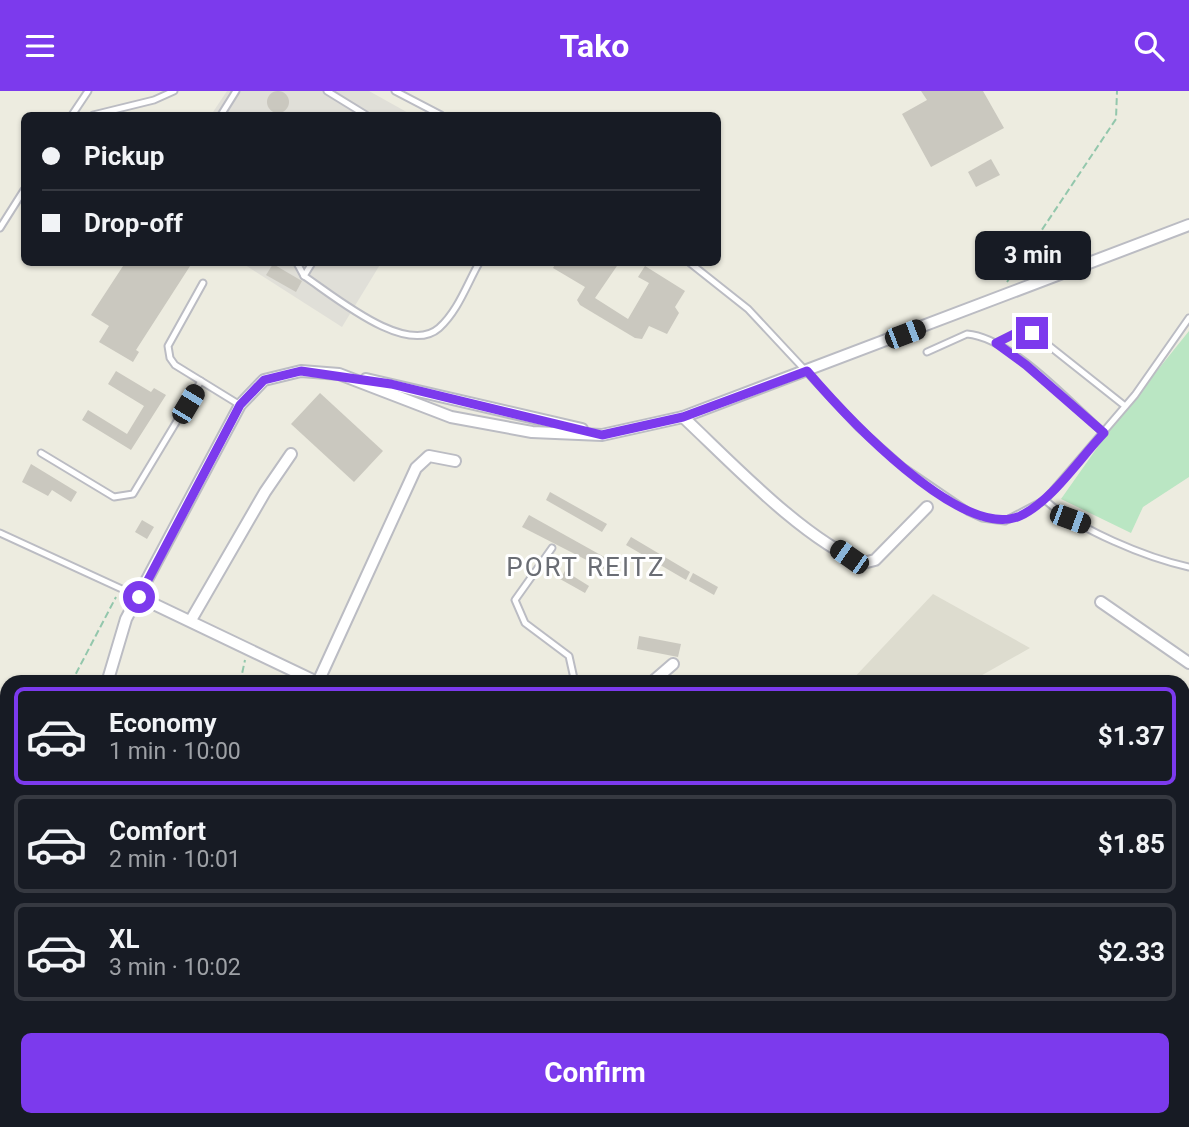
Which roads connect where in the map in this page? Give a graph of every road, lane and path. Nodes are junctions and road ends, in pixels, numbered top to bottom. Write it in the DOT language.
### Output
graph roads {
  1 [pos="88,91"];
  2 [pos="174,91"];
  3 [pos="236,91"];
  4 [pos="327,91"];
  5 [pos="395,91"];
  6 [pos="1116,92"];
  7 [pos="74,112"];
  8 [pos="105,112"];
  9 [pos="223,112"];
  10 [pos="361,112"];
  11 [pos="435,112"];
  12 [pos="21,195"];
  13 [pos="1189,225"];
  14 [pos="0,228"];
  15 [pos="299,266"];
  16 [pos="310,266"];
  17 [pos="477,266"];
  18 [pos="694,266"];
  19 [pos="304,276"];
  20 [pos="203,283"];
  21 [pos="1002,296"];
  22 [pos="1189,318"];
  23 [pos="996,343"];
  24 [pos="927,352"];
  25 [pos="807,371"];
  26 [pos="339,374"];
  27 [pos="201,381"];
  28 [pos="240,405"];
  29 [pos="1125,406"];
  30 [pos="683,417"];
  31 [pos="1104,433"];
  32 [pos="602,435"];
  33 [pos="41,453"];
  34 [pos="291,454"];
  35 [pos="455,461"];
  36 [pos="1045,500"];
  37 [pos="927,507"];
  38 [pos="0,533"];
  39 [pos="552,548"];
  40 [pos="1189,568"];
  41 [pos="122,587"];
  42 [pos="139,597"];
  43 [pos="1101,602"];
  44 [pos="191,620"];
  45 [pos="250,649"];
  46 [pos="1189,663"];
  47 [pos="673,664"];
  48 [pos="75,675"];
  49 [pos="109,675"];
  50 [pos="242,675"];
  51 [pos="304,675"];
  52 [pos="321,675"];
  53 [pos="573,675"];
  54 [pos="660,675"];
  1 -- 7 [label="lane"];
  2 -- 8 [label="lane"];
  3 -- 9 [label="lane"];
  4 -- 10 [label="lane"];
  5 -- 11 [label="lane"];
  6 -- 21 [label="path"];
  12 -- 14 [label="lane"];
  13 -- 21 [label="street"];
  15 -- 19 [label="lane"];
  16 -- 19 [label="lane"];
  17 -- 19 [label="lane"];
  18 -- 25 [label="lane"];
  20 -- 27 [label="lane"];
  21 -- 25 [label="street"];
  22 -- 29 [label="lane"];
  23 -- 24 [label="lane"];
  23 -- 29 [label="lane"];
  23 -- 31 [label="lane"];
  25 -- 30 [label="street"];
  25 -- 36 [label="lane"];
  26 -- 28 [label="street"];
  26 -- 32 [label="street"];
  26 -- 32 [label="street"];
  27 -- 28 [label="lane"];
  27 -- 33 [label="lane"];
  28 -- 42 [label="street"];
  29 -- 31 [label="lane"];
  30 -- 32 [label="street"];
  30 -- 37 [label="street"];
  31 -- 36 [label="lane"];
  34 -- 44 [label="street"];
  35 -- 52 [label="street"];
  36 -- 40 [label="lane"];
  38 -- 41 [label="lane"];
  39 -- 53 [label="lane"];
  41 -- 42 [label="lane"];
  41 -- 48 [label="path"];
  42 -- 44 [label="street"];
  42 -- 49 [label="street"];
  43 -- 46 [label="street"];
  44 -- 45 [label="street"];
  45 -- 50 [label="path"];
  45 -- 51 [label="street"];
  47 -- 54 [label="street"];
}
